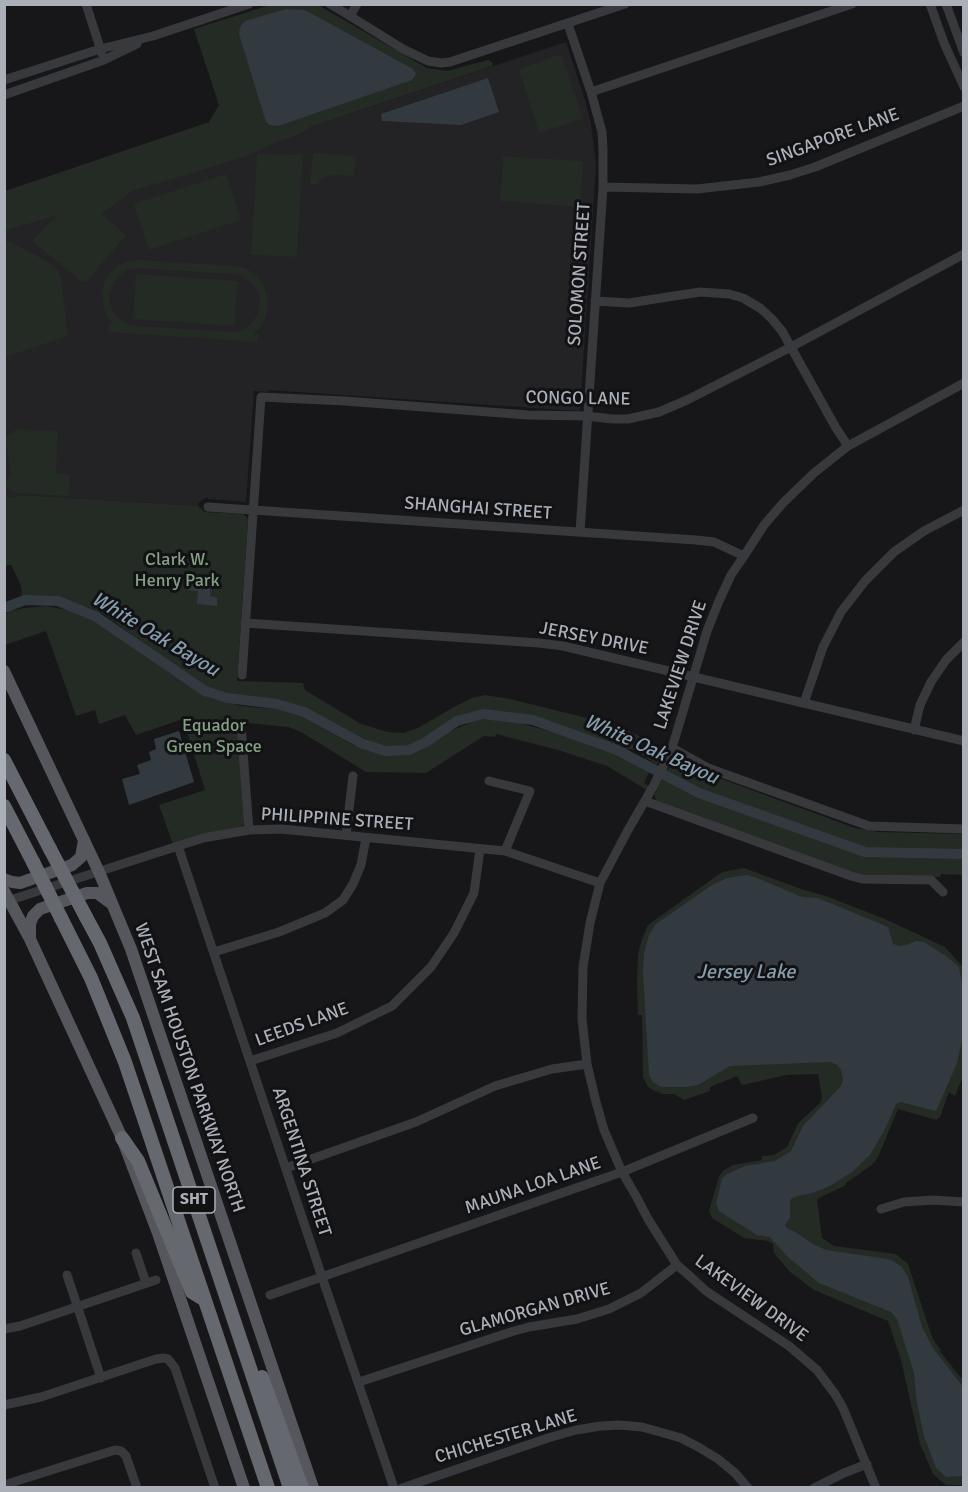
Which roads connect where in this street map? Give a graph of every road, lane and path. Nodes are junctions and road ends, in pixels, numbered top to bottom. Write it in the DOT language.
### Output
graph roads {
  1 [pos="86,4"];
  2 [pos="249,4"];
  3 [pos="330,4"];
  4 [pos="357,4"];
  5 [pos="625,4"];
  6 [pos="852,4"];
  7 [pos="930,4"];
  8 [pos="946,4"];
  9 [pos="350,16"];
  10 [pos="568,24"];
  11 [pos="153,36"];
  12 [pos="100,49"];
  13 [pos="963,53"];
  14 [pos="104,60"];
  15 [pos="4,80"];
  16 [pos="963,87"];
  17 [pos="591,92"];
  18 [pos="4,95"];
  19 [pos="963,106"];
  20 [pos="603,187"];
  21 [pos="963,254"];
  22 [pos="595,301"];
  23 [pos="791,347"];
  24 [pos="963,383"];
  25 [pos="587,416"];
  26 [pos="848,446"];
  27 [pos="208,507"];
  28 [pos="253,510"];
  29 [pos="963,510"];
  30 [pos="580,532"];
  31 [pos="744,556"];
  32 [pos="245,623"];
  33 [pos="963,642"];
  34 [pos="4,671"];
  35 [pos="242,675"];
  36 [pos="694,678"];
  37 [pos="804,703"];
  38 [pos="241,725"];
  39 [pos="914,730"];
  40 [pos="963,741"];
  41 [pos="672,748"];
  42 [pos="4,760"];
  43 [pos="353,776"];
  44 [pos="489,781"];
  45 [pos="645,801"];
  46 [pos="4,806"];
  47 [pos="963,829"];
  48 [pos="249,830"];
  49 [pos="346,835"];
  50 [pos="366,838"];
  51 [pos="84,840"];
  52 [pos="178,846"];
  53 [pos="480,849"];
  54 [pos="505,851"];
  55 [pos="99,872"];
  56 [pos="4,879"];
  57 [pos="600,883"];
  58 [pos="943,892"];
  59 [pos="6,897"];
  60 [pos="113,905"];
  61 [pos="30,939"];
  62 [pos="214,952"];
  63 [pos="250,1061"];
  64 [pos="587,1064"];
  65 [pos="753,1118"];
  66 [pos="122,1138"];
  67 [pos="286,1168"];
  68 [pos="622,1172"];
  69 [pos="963,1202"];
  70 [pos="881,1209"];
  71 [pos="136,1253"];
  72 [pos="214,1261"];
  73 [pos="677,1265"];
  74 [pos="67,1275"];
  75 [pos="322,1277"];
  76 [pos="270,1295"];
  77 [pos="205,1300"];
  78 [pos="77,1306"];
  79 [pos="5,1329"];
  80 [pos="100,1378"];
  81 [pos="359,1382"];
  82 [pos="4,1405"];
  83 [pos="867,1464"];
  84 [pos="4,1485"];
  85 [pos="137,1488"];
  86 [pos="215,1488"];
  87 [pos="244,1488"];
  88 [pos="268,1488"];
  89 [pos="290,1488"];
  90 [pos="302,1488"];
  91 [pos="313,1488"];
  92 [pos="394,1488"];
  93 [pos="402,1488"];
  94 [pos="748,1488"];
  95 [pos="814,1488"];
  96 [pos="876,1488"];
  1 -- 12 [label="street"];
  2 -- 11 [label="street"];
  3 -- 9 [label="street"];
  4 -- 9 [label="street"];
  5 -- 10 [label="street"];
  6 -- 17 [label="street"];
  7 -- 16 [label="street"];
  8 -- 13 [label="street"];
  9 -- 10 [label="street"];
  10 -- 17 [label="street, SOLOMON STREET"];
  11 -- 12 [label="street"];
  11 -- 14 [label="street"];
  12 -- 14 [label="street"];
  12 -- 15 [label="street"];
  14 -- 18 [label="street"];
  17 -- 20 [label="street, SOLOMON STREET"];
  19 -- 20 [label="street, SINGAPORE LANE"];
  20 -- 22 [label="street, SOLOMON STREET"];
  21 -- 23 [label="street, CONGO LANE"];
  22 -- 23 [label="street"];
  22 -- 25 [label="street, SOLOMON STREET"];
  23 -- 25 [label="street, CONGO LANE"];
  23 -- 26 [label="street"];
  24 -- 26 [label="street, LAKEVIEW DRIVE"];
  25 -- 28 [label="street, CONGO LANE"];
  25 -- 30 [label="street, SOLOMON STREET"];
  26 -- 31 [label="street, LAKEVIEW DRIVE"];
  27 -- 28 [label="street, SHANGHAI STREET"];
  28 -- 30 [label="street, SHANGHAI STREET"];
  28 -- 32 [label="street"];
  29 -- 37 [label="street"];
  30 -- 31 [label="street, SHANGHAI STREET"];
  31 -- 36 [label="street, LAKEVIEW DRIVE"];
  32 -- 35 [label="street"];
  32 -- 36 [label="street, JERSEY DRIVE"];
  33 -- 39 [label="street"];
  34 -- 51 [label="main road, WEST SAM HOUSTON PARKWAY NORTH"];
  36 -- 37 [label="street, JERSEY DRIVE"];
  36 -- 41 [label="street, LAKEVIEW DRIVE"];
  37 -- 39 [label="street, JERSEY DRIVE"];
  38 -- 48 [label="street"];
  39 -- 40 [label="street, JERSEY DRIVE"];
  41 -- 45 [label="street, LAKEVIEW DRIVE"];
  41 -- 47 [label="street"];
  42 -- 72 [label="highway, SHT, bridge"];
  43 -- 49 [label="street"];
  44 -- 54 [label="street"];
  45 -- 57 [label="street, LAKEVIEW DRIVE"];
  45 -- 58 [label="street"];
  46 -- 77 [label="highway, SHT, bridge"];
  48 -- 49 [label="street, PHILIPPINE STREET"];
  48 -- 52 [label="street, PHILIPPINE STREET"];
  49 -- 50 [label="street, PHILIPPINE STREET"];
  50 -- 53 [label="street, PHILIPPINE STREET"];
  50 -- 62 [label="street"];
  51 -- 55 [label="main road, WEST SAM HOUSTON PARKWAY NORTH"];
  51 -- 56 [label="main road"];
  52 -- 55 [label="street, PHILIPPINE STREET"];
  52 -- 62 [label="street, ARGENTINA STREET"];
  53 -- 54 [label="street, PHILIPPINE STREET"];
  53 -- 63 [label="street, LEEDS LANE"];
  54 -- 57 [label="street, PHILIPPINE STREET"];
  55 -- 59 [label="street, PHILIPPINE STREET"];
  55 -- 60 [label="main road, WEST SAM HOUSTON PARKWAY NORTH"];
  57 -- 64 [label="street, LAKEVIEW DRIVE"];
  59 -- 61 [label="main road"];
  60 -- 61 [label="main road"];
  60 -- 91 [label="main road, WEST SAM HOUSTON PARKWAY NORTH"];
  61 -- 66 [label="main road"];
  62 -- 63 [label="street, ARGENTINA STREET"];
  63 -- 67 [label="street, ARGENTINA STREET"];
  64 -- 67 [label="street"];
  64 -- 68 [label="street, LAKEVIEW DRIVE"];
  65 -- 68 [label="street, MAUNA LOA LANE"];
  66 -- 77 [label="highway"];
  66 -- 87 [label="main road"];
  67 -- 75 [label="street, ARGENTINA STREET"];
  68 -- 73 [label="street, LAKEVIEW DRIVE"];
  68 -- 75 [label="street, MAUNA LOA LANE"];
  69 -- 70 [label="street"];
  71 -- 78 [label="street"];
  72 -- 89 [label="highway, SHT"];
  72 -- 90 [label="highway"];
  73 -- 81 [label="street, GLAMORGAN DRIVE"];
  73 -- 83 [label="street, LAKEVIEW DRIVE"];
  74 -- 78 [label="street"];
  75 -- 76 [label="street, MAUNA LOA LANE"];
  75 -- 81 [label="street, ARGENTINA STREET"];
  77 -- 88 [label="highway, SHT"];
  78 -- 79 [label="street"];
  78 -- 80 [label="street"];
  80 -- 82 [label="street"];
  80 -- 86 [label="street"];
  81 -- 92 [label="street, ARGENTINA STREET"];
  83 -- 95 [label="street"];
  83 -- 96 [label="street, LAKEVIEW DRIVE"];
  84 -- 85 [label="street"];
  93 -- 94 [label="street, CHICHESTER LANE"];
}
